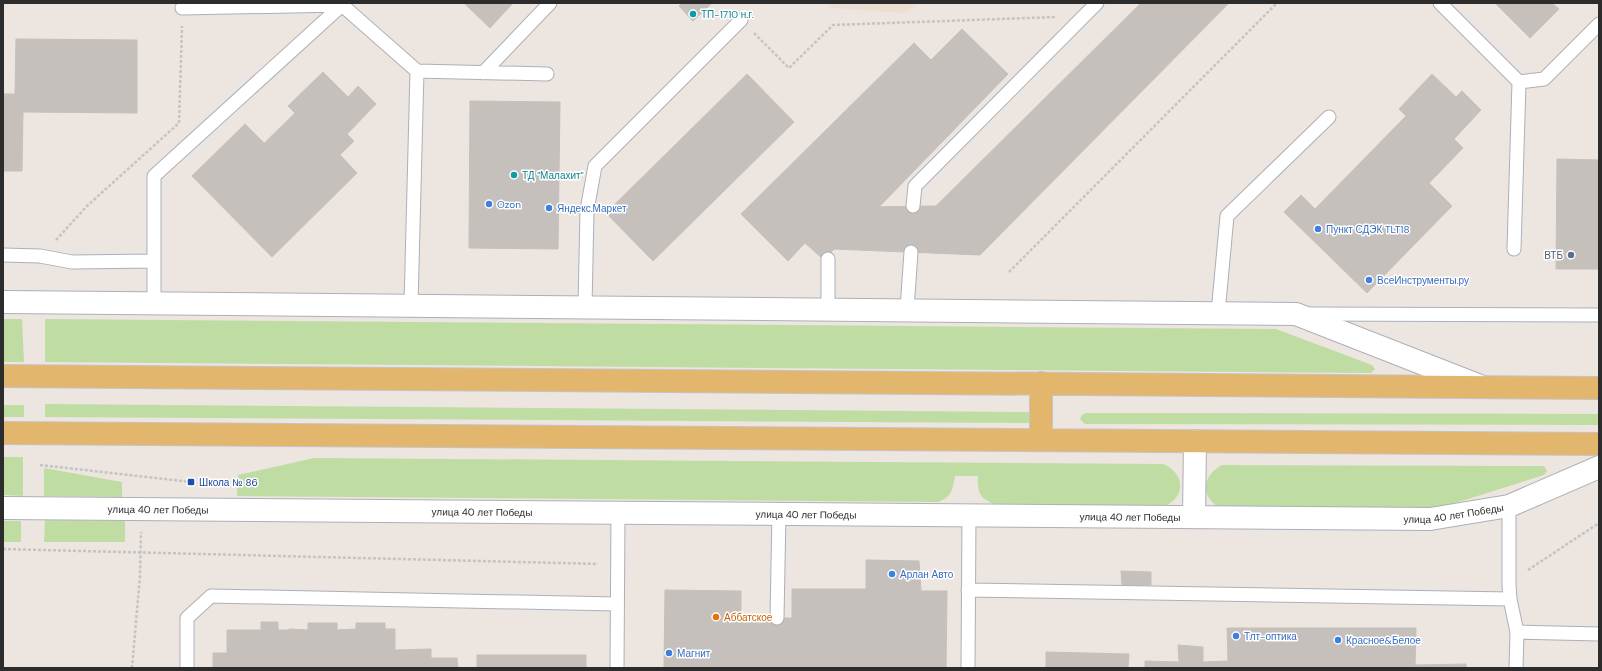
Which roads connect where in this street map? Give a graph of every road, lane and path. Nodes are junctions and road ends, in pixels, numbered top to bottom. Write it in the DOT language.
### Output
graph roads {
  1 [pos="550,3"];
  2 [pos="1097,3"];
  3 [pos="1277,3"];
  4 [pos="1440,3"];
  5 [pos="342,4"];
  6 [pos="182,8"];
  7 [pos="1084,16"];
  8 [pos="741,20"];
  9 [pos="1599,24"];
  10 [pos="417,71"];
  11 [pos="483,73"];
  12 [pos="547,74"];
  13 [pos="1518,82"];
  14 [pos="1329,117"];
  15 [pos="913,206"];
  16 [pos="1514,249"];
  17 [pos="911,252"];
  18 [pos="3,255"];
  19 [pos="40,256"];
  20 [pos="828,259"];
  21 [pos="154,261"];
  22 [pos="1008,272"];
  23 [pos="3,302"];
  24 [pos="154,303"];
  25 [pos="411,305"];
  26 [pos="585,307"];
  27 [pos="828,308"];
  28 [pos="907,309"];
  29 [pos="1218,313"];
  30 [pos="1296,314"];
  31 [pos="1599,315"];
  32 [pos="3,376"];
  33 [pos="1041,383"];
  34 [pos="1480,386"];
  35 [pos="1599,388"];
  36 [pos="3,433"];
  37 [pos="1042,440"];
  38 [pos="1195,441"];
  39 [pos="1599,444"];
  40 [pos="40,465"];
  41 [pos="1599,467"];
  42 [pos="190,482"];
  43 [pos="1509,506"];
  44 [pos="3,508"];
  45 [pos="141,509"];
  46 [pos="618,513"];
  47 [pos="779,514"];
  48 [pos="969,515"];
  49 [pos="1194,517"];
  50 [pos="1599,523"];
  51 [pos="3,549"];
  52 [pos="141,552"];
  53 [pos="618,565"];
  54 [pos="1509,584"];
  55 [pos="968,590"];
  56 [pos="1510,599"];
  57 [pos="617,604"];
  58 [pos="777,618"];
  59 [pos="1517,632"];
  60 [pos="1599,634"];
  61 [pos="132,668"];
  62 [pos="187,668"];
  63 [pos="617,668"];
  64 [pos="968,668"];
  65 [pos="1516,668"];
  1 -- 11 [label="lane"];
  2 -- 7 [label="lane"];
  3 -- 22 [label="path"];
  4 -- 13 [label="lane"];
  5 -- 6 [label="lane"];
  5 -- 10 [label="lane"];
  5 -- 21 [label="lane"];
  6 -- 19 [label="path"];
  7 -- 8 [label="path"];
  7 -- 15 [label="lane"];
  8 -- 26 [label="lane"];
  9 -- 13 [label="lane"];
  10 -- 11 [label="lane"];
  10 -- 25 [label="lane"];
  11 -- 12 [label="lane"];
  13 -- 16 [label="lane"];
  14 -- 29 [label="lane"];
  17 -- 28 [label="lane"];
  18 -- 19 [label="lane"];
  19 -- 21 [label="lane"];
  20 -- 27 [label="lane"];
  21 -- 24 [label="lane"];
  23 -- 24 [label="street"];
  24 -- 25 [label="street"];
  25 -- 26 [label="street"];
  26 -- 27 [label="street"];
  27 -- 28 [label="street"];
  28 -- 29 [label="street"];
  29 -- 30 [label="street"];
  30 -- 31 [label="lane"];
  30 -- 34 [label="street"];
  32 -- 33 [label="main road"];
  33 -- 34 [label="main road"];
  33 -- 37 [label="main road"];
  34 -- 35 [label="main road"];
  36 -- 37 [label="main road"];
  37 -- 38 [label="main road"];
  38 -- 39 [label="main road"];
  38 -- 49 [label="street"];
  40 -- 42 [label="path"];
  41 -- 43 [label="street, улица 40 лет Победы"];
  43 -- 49 [label="street, улица 40 лет Победы"];
  43 -- 54 [label="lane"];
  44 -- 45 [label="street, улица 40 лет Победы"];
  45 -- 46 [label="street, улица 40 лет Победы"];
  45 -- 52 [label="path"];
  46 -- 47 [label="street, улица 40 лет Победы"];
  46 -- 53 [label="lane"];
  47 -- 48 [label="street, улица 40 лет Победы"];
  47 -- 58 [label="lane"];
  48 -- 49 [label="street, улица 40 лет Победы"];
  48 -- 55 [label="lane"];
  50 -- 54 [label="path"];
  51 -- 52 [label="path"];
  52 -- 53 [label="path"];
  52 -- 61 [label="path"];
  53 -- 57 [label="lane"];
  54 -- 56 [label="lane"];
  55 -- 56 [label="lane"];
  55 -- 64 [label="lane"];
  56 -- 59 [label="lane"];
  57 -- 62 [label="lane"];
  57 -- 63 [label="lane"];
  59 -- 60 [label="lane"];
  59 -- 65 [label="lane"];
}
